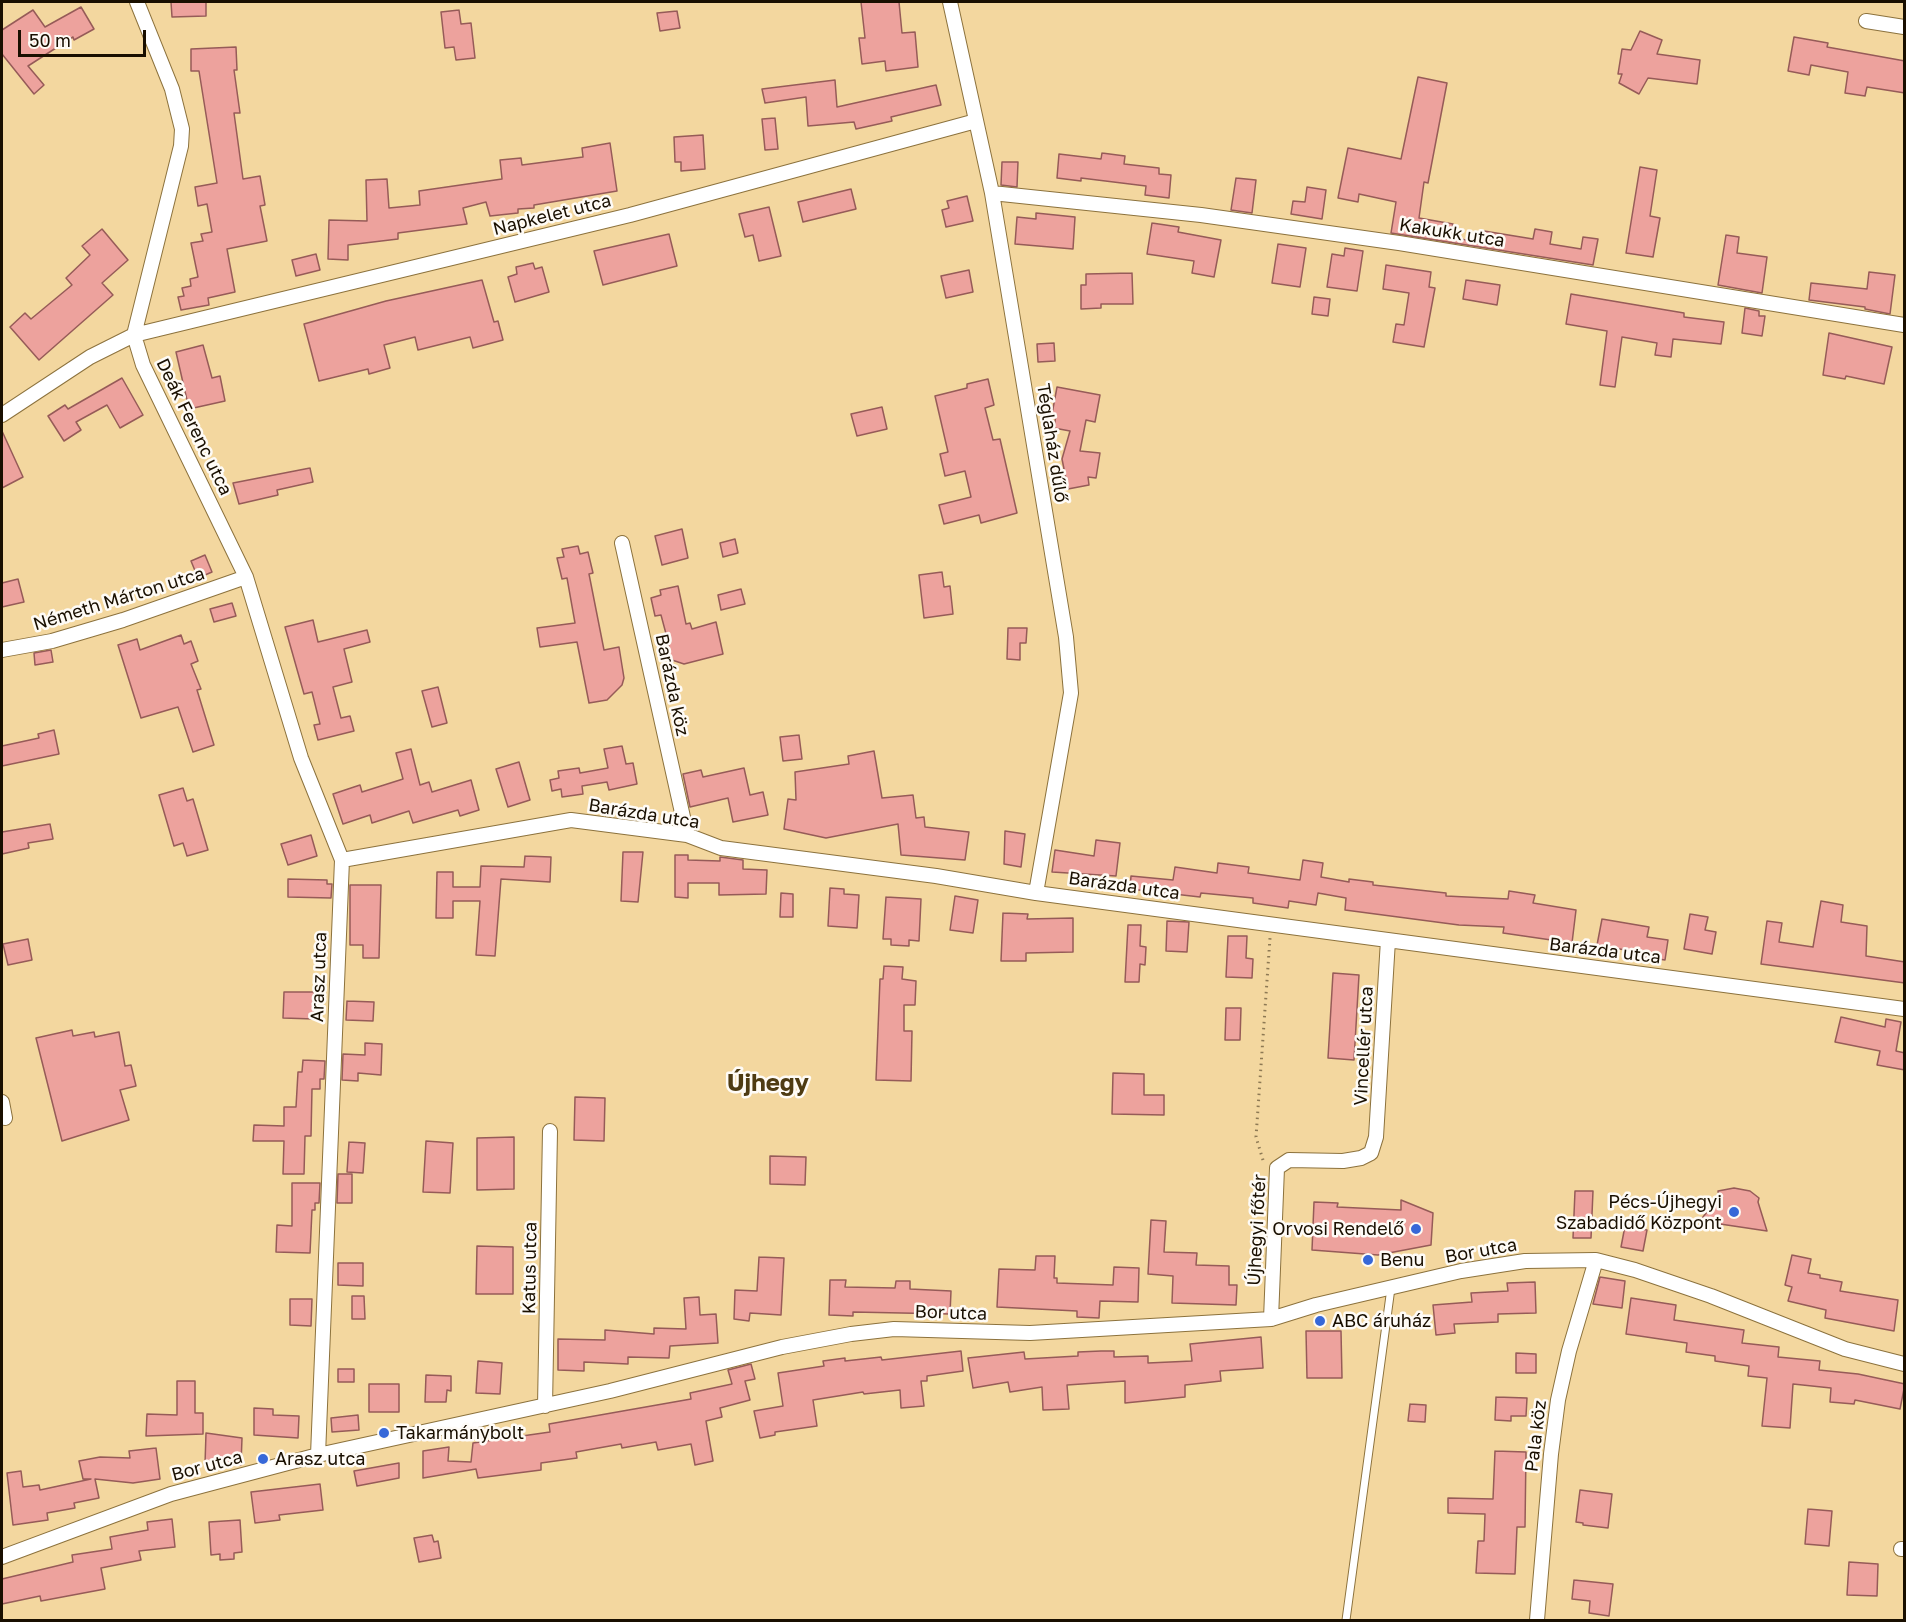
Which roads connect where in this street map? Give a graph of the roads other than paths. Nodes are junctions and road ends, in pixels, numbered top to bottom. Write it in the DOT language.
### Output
graph roads {
  1 [pos="136,2"];
  2 [pos="950,2"];
  3 [pos="1866,21"];
  4 [pos="1905,27"];
  5 [pos="976,121"];
  6 [pos="992,193"];
  7 [pos="1905,325"];
  8 [pos="135,335"];
  9 [pos="2,415"];
  10 [pos="622,543"];
  11 [pos="246,577"];
  12 [pos="2,650"];
  13 [pos="687,835"];
  14 [pos="342,860"];
  15 [pos="1036,893"];
  16 [pos="1388,940"];
  17 [pos="1905,1009"];
  18 [pos="2,1102"];
  19 [pos="5,1118"];
  20 [pos="550,1131"];
  21 [pos="1371,1153"];
  22 [pos="1596,1260"];
  23 [pos="1391,1288"];
  24 [pos="1270,1319"];
  25 [pos="1905,1364"];
  26 [pos="545,1406"];
  27 [pos="318,1455"];
  28 [pos="2,1557"];
  29 [pos="1346,1620"];
  30 [pos="1537,1620"];
  1 -- 8 [label="street, Deák Ferenc utca"];
  2 -- 5 [label="street, Téglaház dűlő"];
  3 -- 4 [label="street"];
  5 -- 6 [label="street, Téglaház dűlő"];
  5 -- 8 [label="street, Napkelet utca"];
  6 -- 7 [label="street, Kakukk utca"];
  6 -- 15 [label="street, Téglaház dűlő"];
  8 -- 9 [label="street, Napkelet utca"];
  8 -- 11 [label="street, Deák Ferenc utca"];
  10 -- 13 [label="street, Barázda köz"];
  11 -- 12 [label="street, Németh Márton utca"];
  11 -- 14 [label="street, Deák Ferenc utca"];
  13 -- 14 [label="street, Barázda utca"];
  13 -- 15 [label="street, Barázda utca"];
  14 -- 27 [label="street, Arasz utca"];
  15 -- 16 [label="street, Barázda utca"];
  16 -- 17 [label="street, Barázda utca"];
  16 -- 21 [label="street, Vincellér utca"];
  18 -- 19 [label="street"];
  20 -- 26 [label="street, Katus utca"];
  21 -- 24 [label="street, Újhegyi főtér"];
  22 -- 23 [label="street, Bor utca"];
  22 -- 25 [label="street, Bor utca"];
  22 -- 30 [label="street, Pala köz"];
  23 -- 24 [label="street, Bor utca"];
  23 -- 29 [label="lane"];
  24 -- 26 [label="street, Bor utca"];
  26 -- 27 [label="street, Bor utca"];
  27 -- 28 [label="street, Bor utca"];
}
